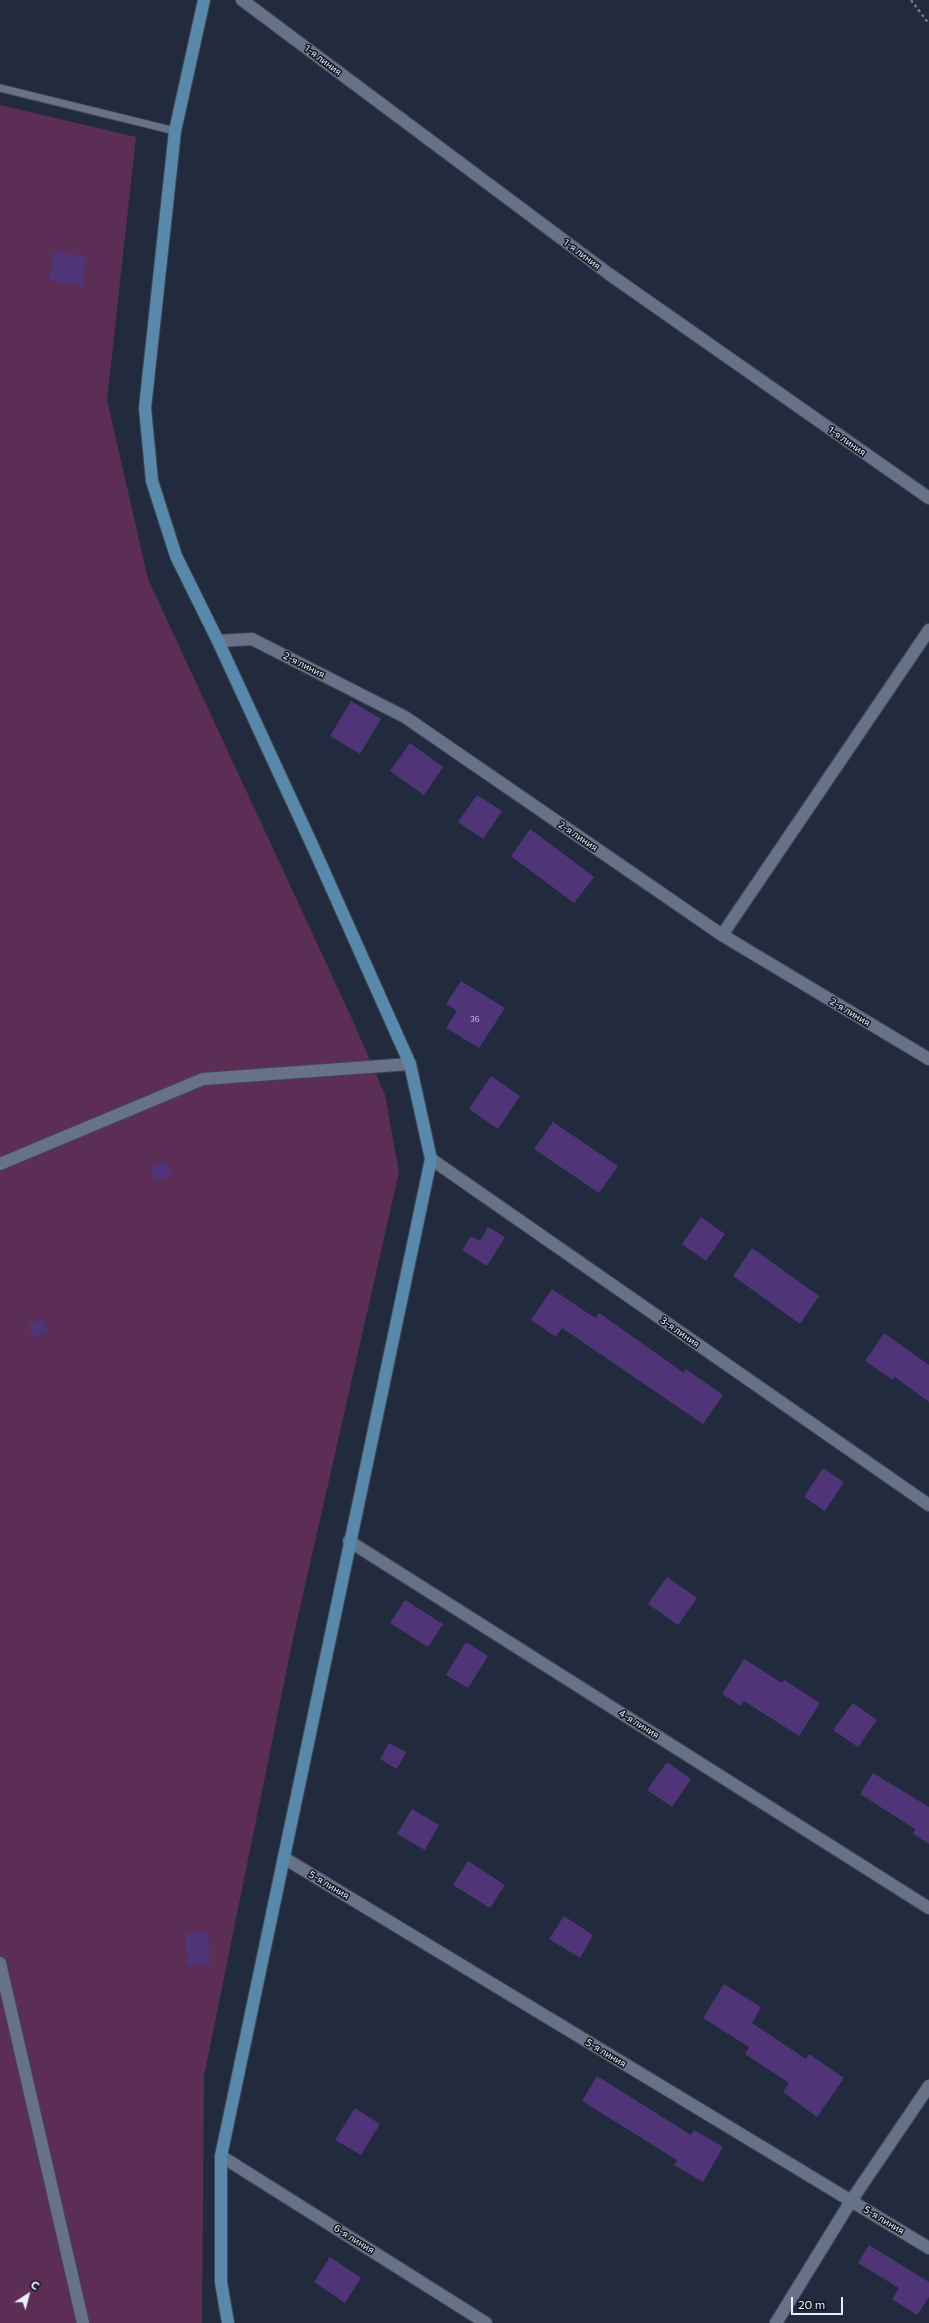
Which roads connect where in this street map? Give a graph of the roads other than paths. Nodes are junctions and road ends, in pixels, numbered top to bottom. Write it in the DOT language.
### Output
graph roads {
  1 [pos="204,0"];
  2 [pos="242,0"];
  3 [pos="0,88"];
  4 [pos="175,131"];
  5 [pos="929,498"];
  6 [pos="929,630"];
  7 [pos="218,641"];
  8 [pos="722,935"];
  9 [pos="929,1059"];
  10 [pos="410,1064"];
  11 [pos="431,1159"];
  12 [pos="0,1164"];
  13 [pos="929,1505"];
  14 [pos="349,1541"];
  15 [pos="284,1858"];
  16 [pos="929,1908"];
  17 [pos="0,1963"];
  18 [pos="929,2086"];
  19 [pos="221,2156"];
  20 [pos="851,2201"];
  21 [pos="929,2248"];
  22 [pos="83,2323"];
  23 [pos="228,2323"];
  24 [pos="486,2323"];
  25 [pos="776,2323"];
  1 -- 4 [label="street"];
  2 -- 5 [label="street, 1-я линия"];
  3 -- 4 [label="lane"];
  4 -- 7 [label="street"];
  6 -- 8 [label="street"];
  7 -- 8 [label="street, 2-я линия"];
  7 -- 10 [label="street"];
  8 -- 9 [label="street, 2-я линия"];
  10 -- 11 [label="street"];
  10 -- 12 [label="street"];
  11 -- 13 [label="street, 3-я линия"];
  11 -- 14 [label="street"];
  14 -- 15 [label="street"];
  14 -- 16 [label="street, 4-я линия"];
  15 -- 19 [label="street"];
  15 -- 20 [label="street, 5-я линия"];
  17 -- 22 [label="street"];
  18 -- 20 [label="street"];
  19 -- 23 [label="street"];
  19 -- 24 [label="street, 6-я линия"];
  20 -- 21 [label="street, 5-я линия"];
  20 -- 25 [label="street"];
}
